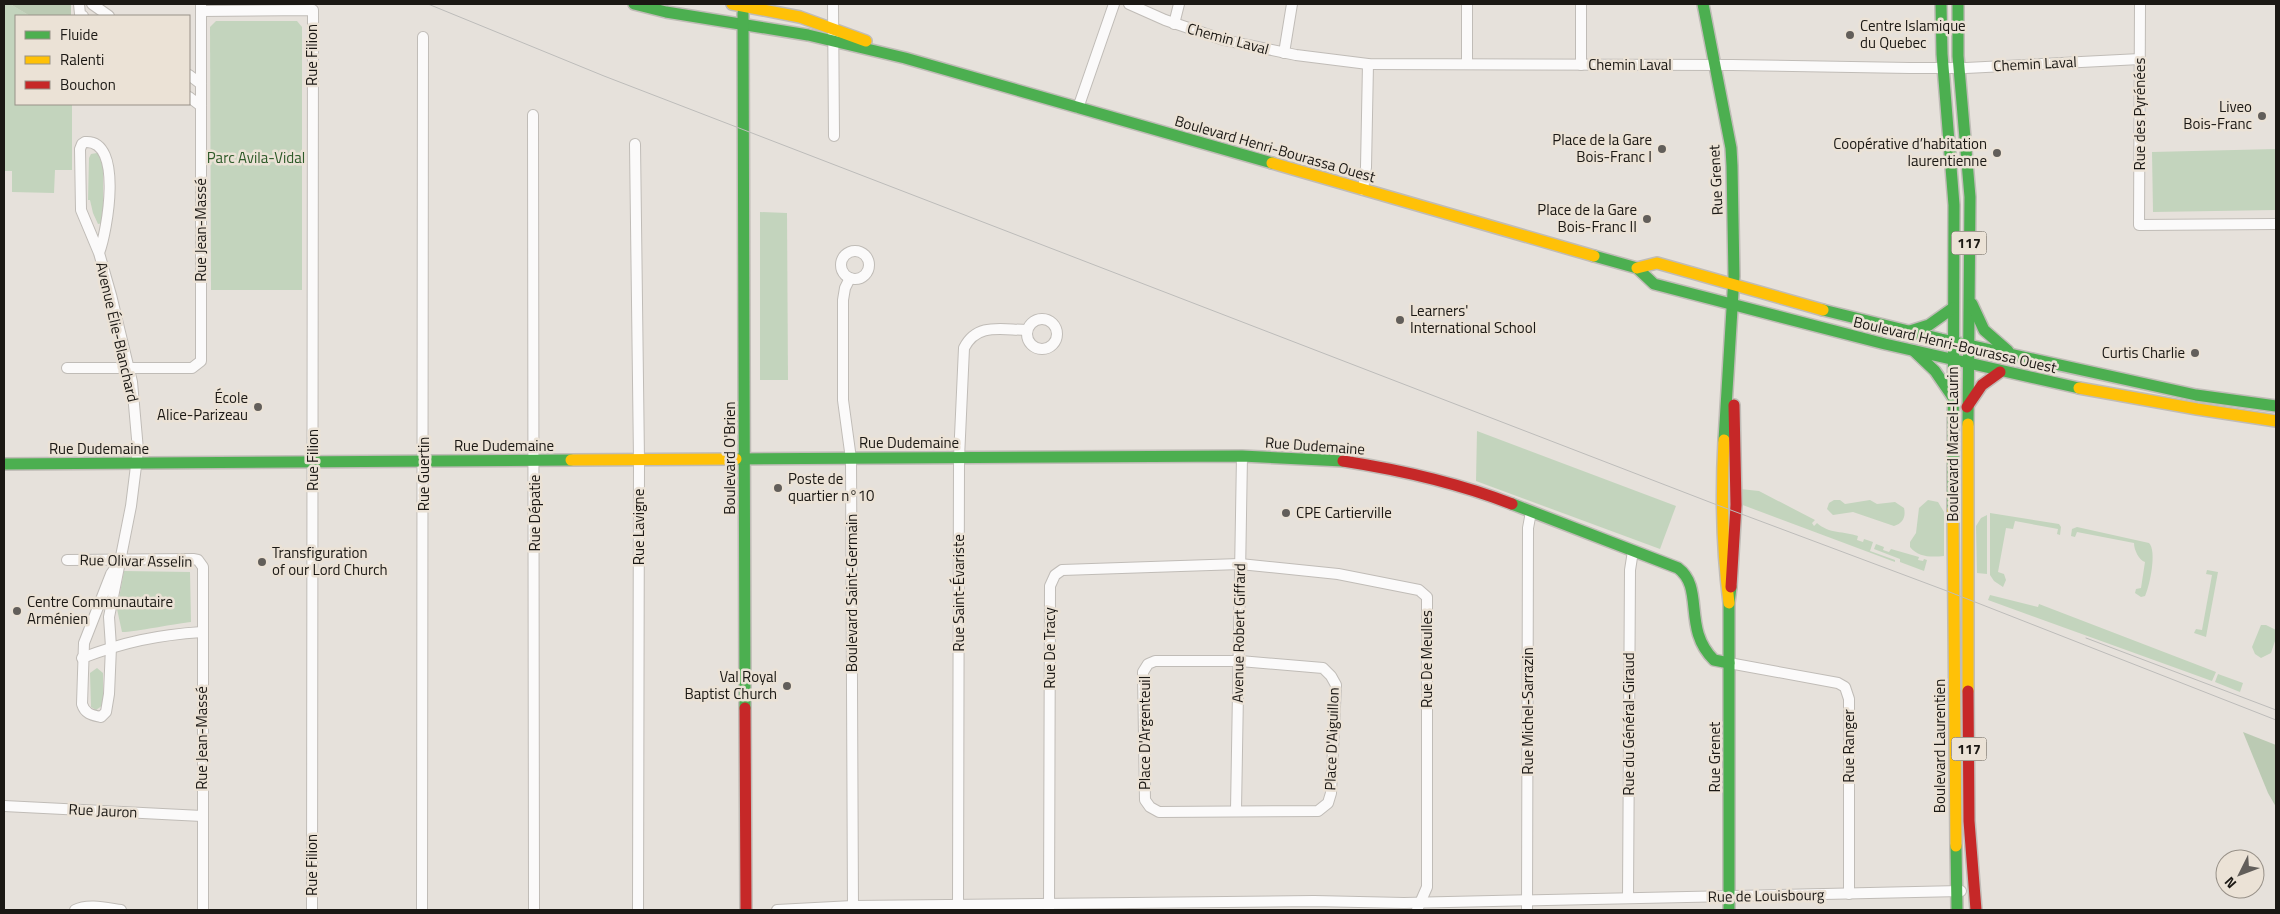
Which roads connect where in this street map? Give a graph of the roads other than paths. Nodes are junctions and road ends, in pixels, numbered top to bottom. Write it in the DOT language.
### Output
graph roads {
  1 [pos="92,4"];
  2 [pos="634,4"];
  3 [pos="739,4"];
  4 [pos="834,4"];
  5 [pos="1114,4"];
  6 [pos="1129,4"];
  7 [pos="1179,4"];
  8 [pos="1292,4"];
  9 [pos="1467,4"];
  10 [pos="1582,4"];
  11 [pos="1703,4"];
  12 [pos="1941,4"];
  13 [pos="1958,4"];
  14 [pos="2140,4"];
  15 [pos="201,7"];
  16 [pos="106,12"];
  17 [pos="743,24"];
  18 [pos="1174,24"];
  19 [pos="834,26"];
  20 [pos="423,37"];
  21 [pos="834,41"];
  22 [pos="1284,53"];
  23 [pos="905,58"];
  24 [pos="2140,59"];
  25 [pos="1368,64"];
  26 [pos="1467,64"];
  27 [pos="1581,65"];
  28 [pos="1714,65"];
  29 [pos="1943,68"];
  30 [pos="1959,68"];
  31 [pos="190,76"];
  32 [pos="201,84"];
  33 [pos="190,98"];
  34 [pos="201,106"];
  35 [pos="1078,108"];
  36 [pos="533,115"];
  37 [pos="834,136"];
  38 [pos="635,144"];
  39 [pos="1363,190"];
  40 [pos="2276,224"];
  41 [pos="99,253"];
  42 [pos="1637,268"];
  43 [pos="850,278"];
  44 [pos="1733,285"];
  45 [pos="1969,298"];
  46 [pos="1732,306"];
  47 [pos="1953,308"];
  48 [pos="1027,330"];
  49 [pos="1908,331"];
  50 [pos="1953,342"];
  51 [pos="1968,345"];
  52 [pos="1914,351"];
  53 [pos="2012,354"];
  54 [pos="1952,360"];
  55 [pos="1968,364"];
  56 [pos="67,368"];
  57 [pos="129,368"];
  58 [pos="2000,372"];
  59 [pos="1952,396"];
  60 [pos="1968,406"];
  61 [pos="2276,406"];
  62 [pos="2276,421"];
  63 [pos="1242,456"];
  64 [pos="959,458"];
  65 [pos="851,459"];
  66 [pos="639,460"];
  67 [pos="424,461"];
  68 [pos="535,461"];
  69 [pos="745,461"];
  70 [pos="313,462"];
  71 [pos="136,463"];
  72 [pos="4,464"];
  73 [pos="1532,512"];
  74 [pos="1633,551"];
  75 [pos="66,560"];
  76 [pos="121,560"];
  77 [pos="1240,564"];
  78 [pos="203,567"];
  79 [pos="1954,582"];
  80 [pos="1968,584"];
  81 [pos="202,632"];
  82 [pos="110,647"];
  83 [pos="82,658"];
  84 [pos="1240,662"];
  85 [pos="1729,663"];
  86 [pos="4,806"];
  87 [pos="1236,810"];
  88 [pos="202,816"];
  89 [pos="1974,890"];
  90 [pos="1956,892"];
  91 [pos="1849,894"];
  92 [pos="1729,896"];
  93 [pos="1628,898"];
  94 [pos="1527,905"];
  95 [pos="1419,906"];
  96 [pos="1049,907"];
  97 [pos="853,908"];
  98 [pos="958,908"];
  99 [pos="75,910"];
  100 [pos="121,910"];
  101 [pos="203,910"];
  102 [pos="312,910"];
  103 [pos="422,910"];
  104 [pos="534,910"];
  105 [pos="638,910"];
  106 [pos="746,910"];
  107 [pos="777,910"];
  108 [pos="1729,910"];
  109 [pos="1957,910"];
  110 [pos="1976,910"];
  1 -- 16 [label="street"];
  2 -- 17 [label="main road, Boulevard Henri-Bourassa Ouest"];
  3 -- 17 [label="main road, Boulevard O'Brien"];
  3 -- 19 [label="main road, Boulevard Henri-Bourassa Ouest"];
  4 -- 19 [label="street"];
  5 -- 35 [label="street"];
  6 -- 18 [label="street, Chemin Laval"];
  7 -- 18 [label="street"];
  8 -- 22 [label="street"];
  9 -- 26 [label="street"];
  10 -- 27 [label="street"];
  11 -- 28 [label="main road, Rue Grenet"];
  12 -- 29 [label="main road, Boulevard Marcel-Laurin / 117"];
  13 -- 30 [label="main road, Boulevard Marcel-Laurin / 117"];
  14 -- 24 [label="street, Rue des Pyrénées"];
  15 -- 32 [label="street, Rue Jean-Massé"];
  15 -- 70 [label="street, Rue Filion"];
  17 -- 21 [label="main road, Boulevard Henri-Bourassa Ouest"];
  17 -- 69 [label="main road, Boulevard O'Brien"];
  18 -- 22 [label="street, Chemin Laval"];
  19 -- 21 [label="street"];
  19 -- 23 [label="main road, Boulevard Henri-Bourassa Ouest"];
  20 -- 67 [label="street, Rue Guertin"];
  21 -- 23 [label="main road, Boulevard Henri-Bourassa Ouest"];
  21 -- 37 [label="street"];
  22 -- 25 [label="street, Chemin Laval"];
  23 -- 35 [label="main road, Boulevard Henri-Bourassa Ouest"];
  24 -- 30 [label="street, Chemin Laval"];
  24 -- 40 [label="street, Rue des Pyrénées"];
  25 -- 26 [label="street, Chemin Laval"];
  25 -- 39 [label="street"];
  26 -- 27 [label="street, Chemin Laval"];
  27 -- 28 [label="street, Chemin Laval"];
  28 -- 29 [label="street, Chemin Laval"];
  28 -- 44 [label="main road, Rue Grenet"];
  29 -- 30 [label="street, Chemin Laval"];
  29 -- 47 [label="main road, Boulevard Marcel-Laurin / 117"];
  30 -- 45 [label="main road, Boulevard Marcel-Laurin / 117"];
  31 -- 32 [label="street"];
  32 -- 34 [label="street, Rue Jean-Massé"];
  33 -- 34 [label="street"];
  34 -- 57 [label="street, Rue Jean-Massé"];
  35 -- 39 [label="main road, Boulevard Henri-Bourassa Ouest"];
  36 -- 68 [label="street, Rue Dépatie"];
  38 -- 66 [label="street, Rue Lavigne"];
  39 -- 42 [label="main road, Boulevard Henri-Bourassa Ouest"];
  41 -- 41 [label="street, Avenue Élie-Blanchard"];
  41 -- 57 [label="street, Avenue Élie-Blanchard"];
  42 -- 44 [label="main road, Boulevard Henri-Bourassa Ouest"];
  42 -- 46 [label="main road, Boulevard Henri-Bourassa Ouest"];
  43 -- 65 [label="street, Boulevard Saint-Germain"];
  44 -- 46 [label="main road, Rue Grenet"];
  44 -- 49 [label="main road, Boulevard Henri-Bourassa Ouest"];
  45 -- 51 [label="main road, Boulevard Marcel-Laurin / 117"];
  45 -- 53 [label="main road"];
  46 -- 52 [label="main road, Boulevard Henri-Bourassa Ouest"];
  46 -- 85 [label="main road, Rue Grenet"];
  47 -- 49 [label="main road"];
  47 -- 50 [label="main road, Boulevard Marcel-Laurin / 117"];
  48 -- 64 [label="street, Rue Saint-Évariste"];
  49 -- 50 [label="main road, Boulevard Henri-Bourassa Ouest"];
  50 -- 51 [label="main road, Boulevard Henri-Bourassa Ouest"];
  50 -- 54 [label="main road, Boulevard Marcel-Laurin / 117"];
  51 -- 53 [label="main road, Boulevard Henri-Bourassa Ouest"];
  51 -- 55 [label="main road, Boulevard Marcel-Laurin / 117"];
  52 -- 54 [label="main road, Boulevard Henri-Bourassa Ouest"];
  52 -- 59 [label="main road"];
  53 -- 61 [label="main road, Boulevard Henri-Bourassa Ouest"];
  54 -- 55 [label="main road, Boulevard Henri-Bourassa Ouest"];
  54 -- 59 [label="main road, Boulevard Marcel-Laurin / 117"];
  55 -- 58 [label="main road, Boulevard Henri-Bourassa Ouest"];
  55 -- 60 [label="main road, Boulevard Marcel-Laurin / 117"];
  56 -- 57 [label="street"];
  57 -- 71 [label="street, Avenue Élie-Blanchard"];
  58 -- 60 [label="main road"];
  58 -- 62 [label="main road, Boulevard Henri-Bourassa Ouest"];
  59 -- 79 [label="main road, Boulevard Marcel-Laurin / 117"];
  60 -- 80 [label="main road, Boulevard Marcel-Laurin / 117"];
  63 -- 64 [label="main road, Rue Dudemaine"];
  63 -- 73 [label="main road, Rue Dudemaine"];
  63 -- 77 [label="street, Avenue Robert Giffard"];
  64 -- 65 [label="main road, Rue Dudemaine"];
  64 -- 98 [label="street, Rue Saint-Évariste"];
  65 -- 69 [label="main road, Rue Dudemaine"];
  65 -- 97 [label="street, Boulevard Saint-Germain"];
  66 -- 68 [label="main road, Rue Dudemaine"];
  66 -- 69 [label="main road, Rue Dudemaine"];
  66 -- 105 [label="street, Rue Lavigne"];
  67 -- 68 [label="main road, Rue Dudemaine"];
  67 -- 70 [label="main road, Rue Dudemaine"];
  67 -- 103 [label="street, Rue Guertin"];
  68 -- 104 [label="street, Rue Dépatie"];
  69 -- 106 [label="main road, Boulevard O'Brien"];
  70 -- 71 [label="main road, Rue Dudemaine"];
  70 -- 102 [label="street, Rue Filion"];
  71 -- 72 [label="main road, Rue Dudemaine"];
  71 -- 76 [label="street, Avenue Élie-Blanchard"];
  73 -- 74 [label="main road, Rue Dudemaine"];
  73 -- 94 [label="street, Rue Michel-Sarrazin"];
  74 -- 85 [label="main road, Rue Dudemaine"];
  74 -- 93 [label="street, Rue du Général-Giraud"];
  75 -- 76 [label="street, Rue Olivar Asselin"];
  76 -- 78 [label="street, Rue Olivar Asselin"];
  76 -- 82 [label="street, Avenue Élie-Blanchard"];
  76 -- 83 [label="street, Avenue Élie-Blanchard"];
  77 -- 84 [label="street, Avenue Robert Giffard"];
  77 -- 95 [label="street, Rue De Meulles"];
  77 -- 96 [label="street, Rue De Tracy"];
  78 -- 81 [label="street, Rue Jean-Massé"];
  79 -- 90 [label="main road, Boulevard Laurentien / 117"];
  80 -- 89 [label="main road, Boulevard Laurentien / 117"];
  81 -- 82 [label="street"];
  81 -- 88 [label="street, Rue Jean-Massé"];
  82 -- 83 [label="street"];
  82 -- 83 [label="street, Avenue Élie-Blanchard"];
  84 -- 87 [label="street, Avenue Robert Giffard"];
  84 -- 87 [label="street, Place D'Aiguillon"];
  84 -- 87 [label="street, Place D'Argenteuil"];
  85 -- 91 [label="street, Rue Ranger"];
  85 -- 92 [label="main road, Rue Grenet"];
  86 -- 88 [label="street, Rue Jauron"];
  88 -- 101 [label="street, Rue Jean-Massé"];
  89 -- 90 [label="street, Rue de Louisbourg"];
  89 -- 110 [label="main road, Boulevard Laurentien / 117"];
  90 -- 91 [label="street, Rue de Louisbourg"];
  90 -- 109 [label="main road, Boulevard Laurentien / 117"];
  91 -- 92 [label="street, Rue de Louisbourg"];
  92 -- 93 [label="street, Rue de Louisbourg"];
  92 -- 108 [label="main road, Rue Grenet"];
  93 -- 94 [label="street, Rue de Louisbourg"];
  94 -- 95 [label="street, Rue de Louisbourg"];
  95 -- 96 [label="street, Rue de Louisbourg"];
  96 -- 98 [label="street, Rue de Louisbourg"];
  97 -- 98 [label="street, Rue de Louisbourg"];
  97 -- 107 [label="street, Rue de Louisbourg"];
  99 -- 100 [label="street"];
}
